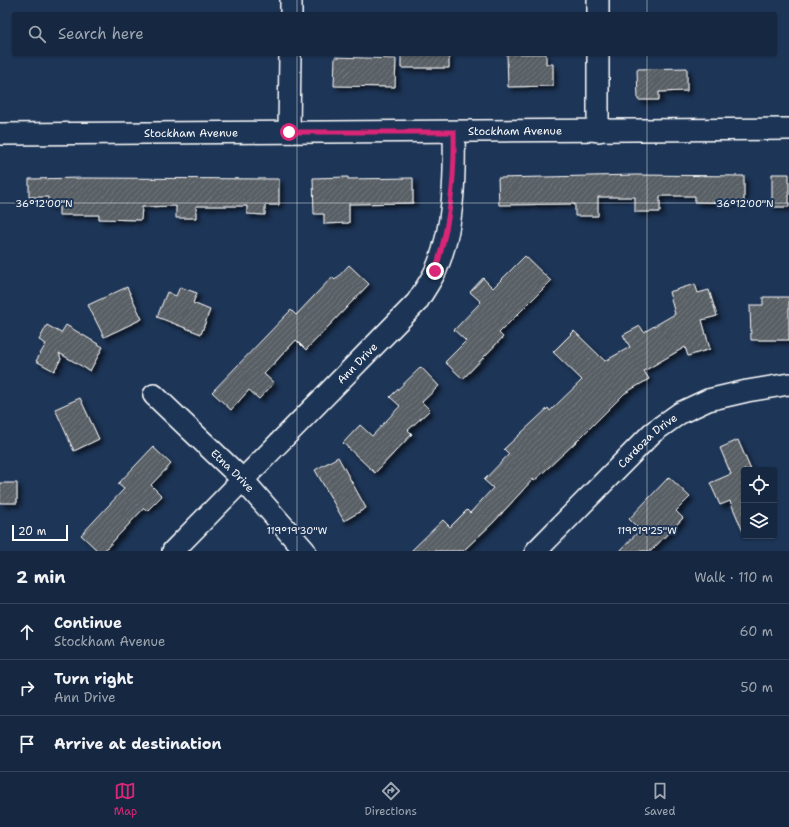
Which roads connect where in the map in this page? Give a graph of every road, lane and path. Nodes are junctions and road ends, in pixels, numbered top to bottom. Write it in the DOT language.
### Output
graph roads {
  1 [pos="291,0"];
  2 [pos="598,0"];
  3 [pos="291,12"];
  4 [pos="598,12"];
  5 [pos="290,56"];
  6 [pos="598,56"];
  7 [pos="789,129"];
  8 [pos="598,131"];
  9 [pos="289,132"];
  10 [pos="454,132"];
  11 [pos="0,134"];
  12 [pos="789,384"];
  13 [pos="154,394"];
  14 [pos="244,480"];
  15 [pos="173,551"];
  16 [pos="305,551"];
  17 [pos="536,551"];
  1 -- 3 [label="street"];
  2 -- 4 [label="street"];
  5 -- 9 [label="street"];
  6 -- 8 [label="street"];
  7 -- 8 [label="street, Stockham Avenue"];
  8 -- 10 [label="street, Stockham Avenue"];
  9 -- 10 [label="street, Stockham Avenue"];
  9 -- 11 [label="street, Stockham Avenue"];
  10 -- 14 [label="street, Ann Drive"];
  12 -- 17 [label="street, Cardoza Drive"];
  13 -- 14 [label="street, Etna Drive"];
  14 -- 15 [label="street, Ann Drive"];
  14 -- 16 [label="street, Etna Drive"];
}
